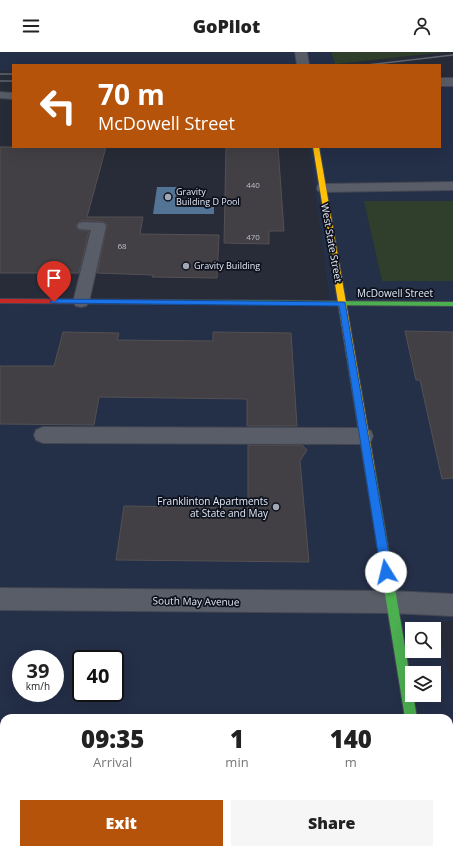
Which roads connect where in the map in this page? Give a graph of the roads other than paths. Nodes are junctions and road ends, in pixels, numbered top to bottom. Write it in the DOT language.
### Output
graph roads {
  1 [pos="301,52"];
  2 [pos="303,64"];
  3 [pos="441,82"];
  4 [pos="453,82"];
  5 [pos="0,96"];
  6 [pos="12,96"];
  7 [pos="316,148"];
  8 [pos="453,186"];
  9 [pos="323,188"];
  10 [pos="84,226"];
  11 [pos="0,301"];
  12 [pos="81,302"];
  13 [pos="343,304"];
  14 [pos="453,304"];
  15 [pos="43,436"];
  16 [pos="364,436"];
  17 [pos="0,599"];
  18 [pos="392,602"];
  19 [pos="453,605"];
  20 [pos="410,714"];
  1 -- 2 [label="street"];
  3 -- 4 [label="street"];
  5 -- 6 [label="lane"];
  7 -- 9 [label="street, West State Street"];
  8 -- 9 [label="lane"];
  9 -- 13 [label="street, West State Street"];
  10 -- 12 [label="lane"];
  11 -- 12 [label="street, McDowell Street"];
  12 -- 13 [label="street, McDowell Street"];
  13 -- 14 [label="street, McDowell Street"];
  13 -- 16 [label="street, West State Street"];
  15 -- 16 [label="lane"];
  16 -- 18 [label="street, West State Street"];
  17 -- 18 [label="lane, South May Avenue"];
  18 -- 19 [label="lane, South May Avenue"];
  18 -- 20 [label="street, West State Street"];
}
